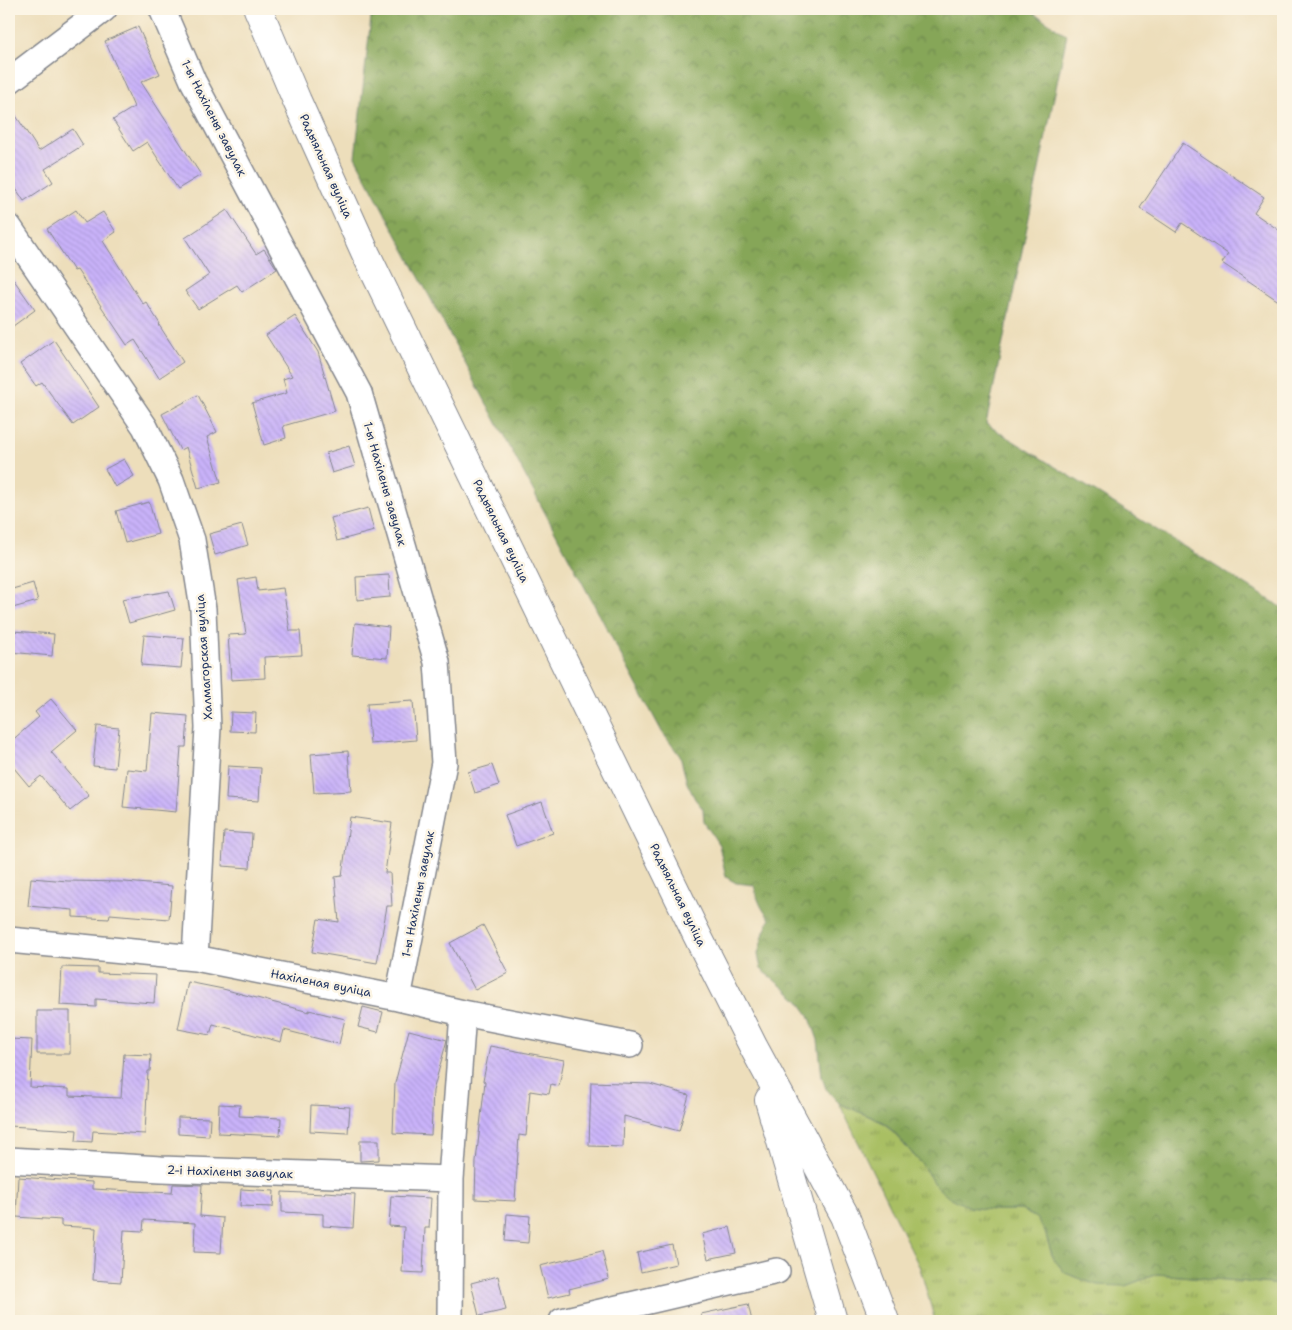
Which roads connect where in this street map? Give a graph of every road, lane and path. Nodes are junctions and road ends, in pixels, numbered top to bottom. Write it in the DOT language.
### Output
graph roads {
  1 [pos="104,9"];
  2 [pos="162,9"];
  3 [pos="258,9"];
  4 [pos="9,81"];
  5 [pos="9,227"];
  6 [pos="9,940"];
  7 [pos="195,958"];
  8 [pos="398,998"];
  9 [pos="463,1013"];
  10 [pos="630,1045"];
  11 [pos="754,1048"];
  12 [pos="9,1160"];
  13 [pos="451,1179"];
  14 [pos="777,1271"];
  15 [pos="450,1321"];
  16 [pos="562,1321"];
  17 [pos="833,1321"];
  18 [pos="885,1321"];
  1 -- 4 [label="street"];
  2 -- 8 [label="street, 1-ы Нахілены завулак"];
  3 -- 11 [label="main road, Радыяльная вуліца"];
  5 -- 7 [label="street, Халмагорская вуліца"];
  6 -- 7 [label="street, Нахіленая вуліца"];
  7 -- 8 [label="street, Нахіленая вуліца"];
  8 -- 9 [label="street, Нахіленая вуліца"];
  9 -- 10 [label="street, Нахіленая вуліца"];
  9 -- 13 [label="street"];
  11 -- 17 [label="main road, Радыяльная вуліца"];
  11 -- 18 [label="main road, Радыяльная вуліца"];
  12 -- 13 [label="street, 2-і Нахілены завулак"];
  13 -- 15 [label="street"];
  14 -- 16 [label="street"];
}
